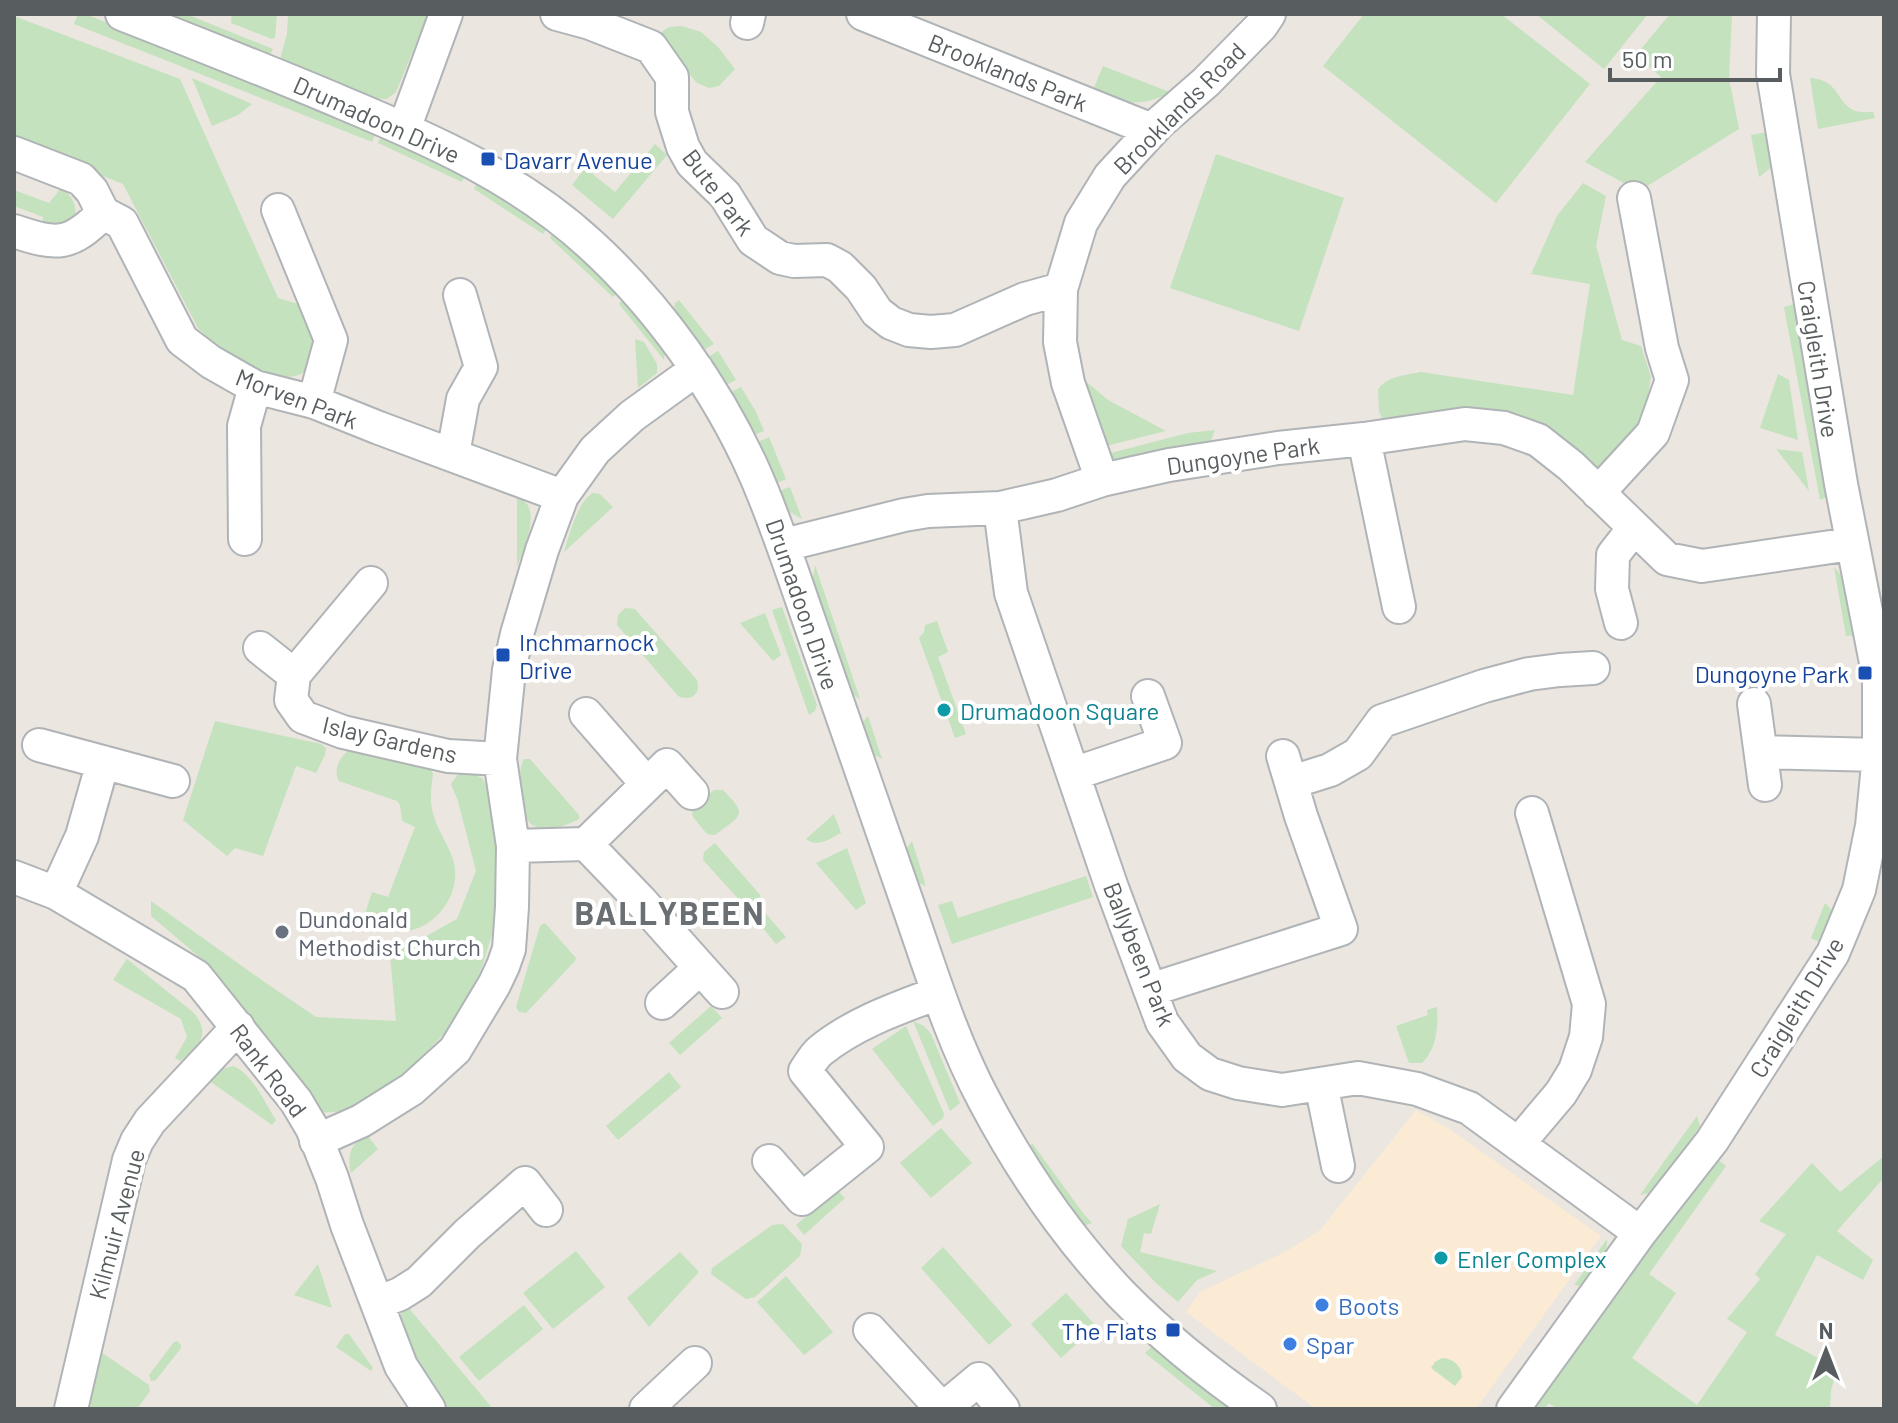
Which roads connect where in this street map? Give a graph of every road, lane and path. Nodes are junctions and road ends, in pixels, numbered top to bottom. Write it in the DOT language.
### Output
graph roads {
  1 [pos="122,14"];
  2 [pos="446,14"];
  3 [pos="557,14"];
  4 [pos="863,14"];
  5 [pos="1269,14"];
  6 [pos="1774,14"];
  7 [pos="404,129"];
  8 [pos="1152,130"];
  9 [pos="14,153"];
  10 [pos="1634,198"];
  11 [pos="278,210"];
  12 [pos="103,213"];
  13 [pos="14,231"];
  14 [pos="1061,289"];
  15 [pos="460,295"];
  16 [pos="697,369"];
  17 [pos="255,387"];
  18 [pos="314,402"];
  19 [pos="1364,439"];
  20 [pos="453,454"];
  21 [pos="1102,480"];
  22 [pos="1598,493"];
  23 [pos="562,496"];
  24 [pos="1000,508"];
  25 [pos="1634,528"];
  26 [pos="245,539"];
  27 [pos="1851,544"];
  28 [pos="784,545"];
  29 [pos="371,583"];
  30 [pos="1399,607"];
  31 [pos="1621,623"];
  32 [pos="260,648"];
  33 [pos="1593,668"];
  34 [pos="294,675"];
  35 [pos="1148,696"];
  36 [pos="1754,704"];
  37 [pos="586,714"];
  38 [pos="39,745"];
  39 [pos="1761,752"];
  40 [pos="1879,755"];
  41 [pos="500,759"];
  42 [pos="103,762"];
  43 [pos="1073,774"];
  44 [pos="173,781"];
  45 [pos="647,784"];
  46 [pos="1765,785"];
  47 [pos="692,793"];
  48 [pos="1532,813"];
  49 [pos="586,844"];
  50 [pos="513,846"];
  51 [pos="14,877"];
  52 [pos="56,893"];
  53 [pos="700,968"];
  54 [pos="1150,990"];
  55 [pos="722,992"];
  56 [pos="938,993"];
  57 [pos="662,1003"];
  58 [pos="238,1027"];
  59 [pos="1321,1084"];
  60 [pos="316,1141"];
  61 [pos="1518,1144"];
  62 [pos="769,1161"];
  63 [pos="1338,1166"];
  64 [pos="546,1210"];
  65 [pos="1640,1233"];
  66 [pos="377,1303"];
  67 [pos="870,1330"];
  68 [pos="695,1363"];
  69 [pos="71,1409"];
  70 [pos="429,1409"];
  71 [pos="646,1409"];
  72 [pos="942,1409"];
  73 [pos="1003,1409"];
  74 [pos="1260,1409"];
  75 [pos="1513,1409"];
  1 -- 7 [label="street, Drumadoon Drive"];
  2 -- 7 [label="street"];
  3 -- 14 [label="street, Bute Park"];
  4 -- 8 [label="street, Brooklands Park"];
  5 -- 8 [label="street, Brooklands Road"];
  6 -- 27 [label="street, Craigleith Drive"];
  7 -- 16 [label="street, Drumadoon Drive"];
  8 -- 14 [label="street, Brooklands Road"];
  9 -- 12 [label="street, Morven Park"];
  10 -- 22 [label="street"];
  11 -- 18 [label="street"];
  12 -- 13 [label="street"];
  12 -- 17 [label="street, Morven Park"];
  14 -- 21 [label="street, Brooklands Road"];
  15 -- 20 [label="street"];
  16 -- 23 [label="street"];
  16 -- 28 [label="street, Drumadoon Drive"];
  17 -- 18 [label="street, Morven Park"];
  17 -- 26 [label="street"];
  18 -- 20 [label="street, Morven Park"];
  19 -- 21 [label="street, Dungoyne Park"];
  19 -- 22 [label="street, Dungoyne Park"];
  19 -- 30 [label="street"];
  20 -- 23 [label="street, Morven Park"];
  21 -- 24 [label="street, Dungoyne Park"];
  22 -- 25 [label="street, Dungoyne Park"];
  23 -- 41 [label="street"];
  24 -- 28 [label="street, Dungoyne Park"];
  24 -- 43 [label="street, Ballybeen Park"];
  25 -- 27 [label="street, Dungoyne Park"];
  25 -- 31 [label="street"];
  27 -- 40 [label="street, Craigleith Drive"];
  28 -- 56 [label="street, Drumadoon Drive"];
  29 -- 34 [label="street"];
  32 -- 34 [label="street"];
  33 -- 54 [label="street"];
  34 -- 41 [label="street, Islay Gardens"];
  35 -- 43 [label="street"];
  36 -- 39 [label="street"];
  37 -- 45 [label="street"];
  38 -- 42 [label="street"];
  39 -- 40 [label="street"];
  39 -- 46 [label="street"];
  40 -- 65 [label="street, Craigleith Drive"];
  41 -- 50 [label="street"];
  42 -- 44 [label="street"];
  42 -- 52 [label="street"];
  43 -- 54 [label="street, Ballybeen Park"];
  45 -- 47 [label="street"];
  45 -- 49 [label="street"];
  48 -- 61 [label="street"];
  49 -- 50 [label="street"];
  49 -- 53 [label="street"];
  50 -- 60 [label="street"];
  51 -- 52 [label="street, Rank Road"];
  52 -- 58 [label="street, Rank Road"];
  53 -- 55 [label="street"];
  53 -- 57 [label="street"];
  54 -- 59 [label="street, Ballybeen Park"];
  56 -- 62 [label="street"];
  56 -- 74 [label="street, Drumadoon Drive"];
  58 -- 60 [label="street, Rank Road"];
  58 -- 69 [label="street, Kilmuir Avenue"];
  59 -- 61 [label="street, Ballybeen Park"];
  59 -- 63 [label="street"];
  60 -- 66 [label="street, Rank Road"];
  61 -- 65 [label="street, Ballybeen Park"];
  64 -- 66 [label="street"];
  65 -- 75 [label="street, Craigleith Drive"];
  66 -- 70 [label="street, Rank Road"];
  67 -- 72 [label="street"];
  68 -- 71 [label="street"];
  72 -- 73 [label="street"];
}
